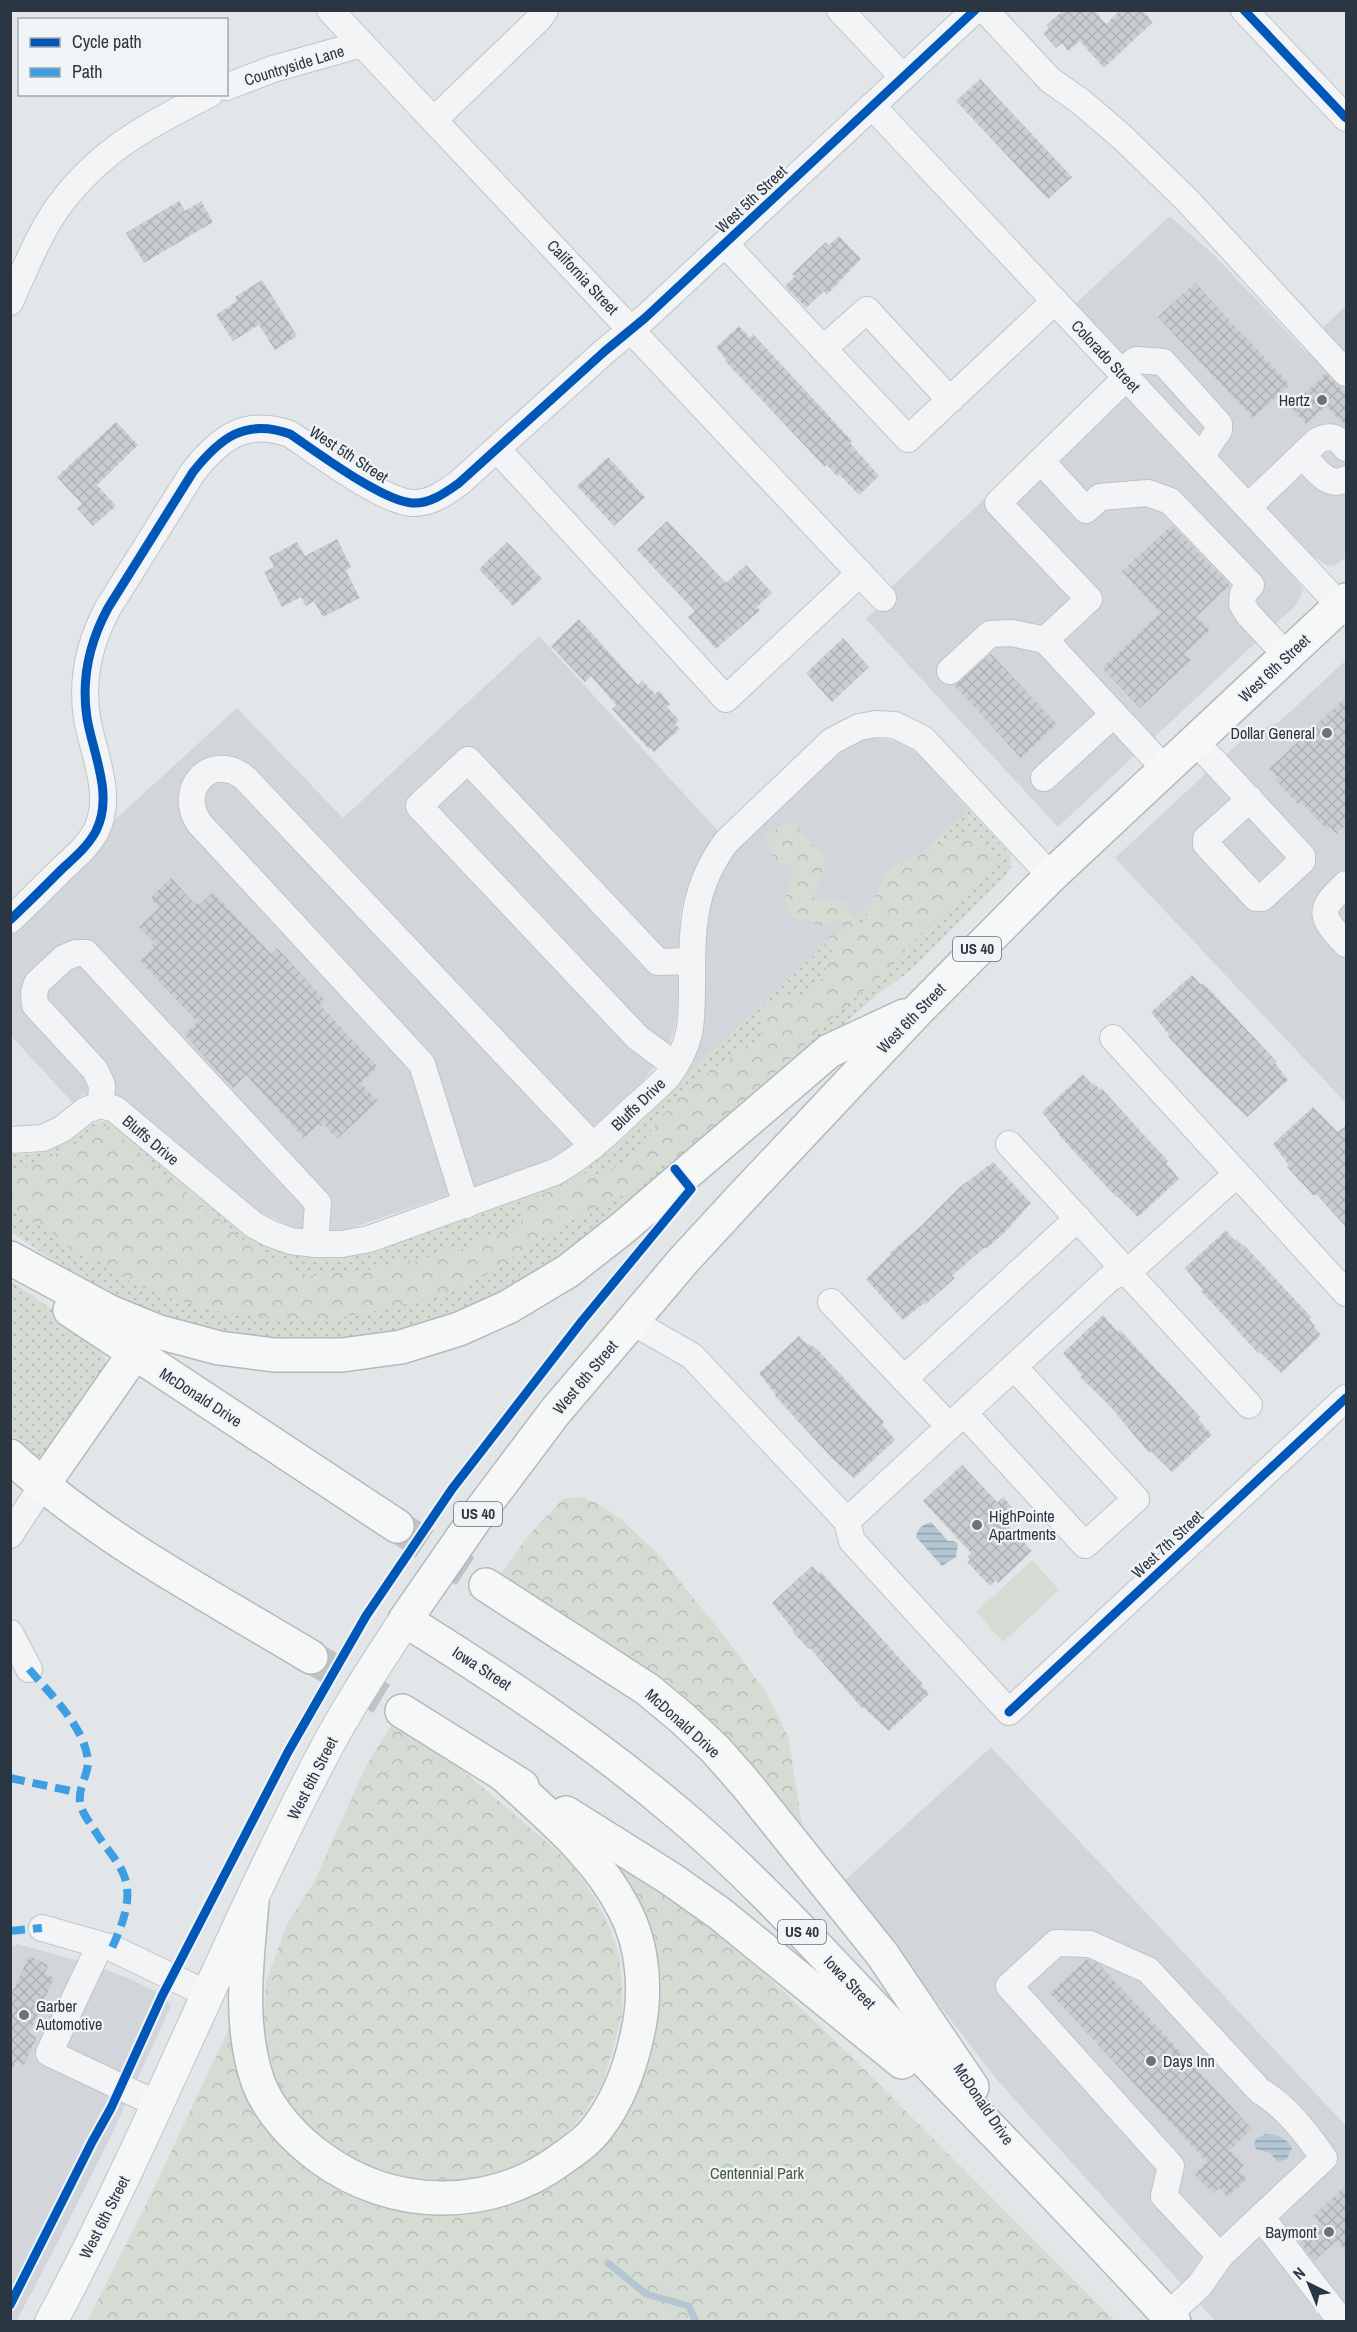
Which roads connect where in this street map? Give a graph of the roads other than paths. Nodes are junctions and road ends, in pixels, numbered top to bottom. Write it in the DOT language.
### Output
graph roads {
  1 [pos="330,10"];
  2 [pos="545,10"];
  3 [pos="840,10"];
  4 [pos="975,10"];
  5 [pos="986,10"];
  6 [pos="1244,10"];
  7 [pos="362,44"];
  8 [pos="903,77"];
  9 [pos="228,86"];
  10 [pos="206,96"];
  11 [pos="872,106"];
  12 [pos="1347,118"];
  13 [pos="435,119"];
  14 [pos="725,244"];
  15 [pos="1056,301"];
  16 [pos="10,302"];
  17 [pos="632,330"];
  18 [pos="823,349"];
  19 [pos="1347,373"];
  20 [pos="1124,374"];
  21 [pos="950,400"];
  22 [pos="1347,448"];
  23 [pos="497,449"];
  24 [pos="1303,455"];
  25 [pos="1201,457"];
  26 [pos="1041,461"];
  27 [pos="1347,479"];
  28 [pos="1248,507"];
  29 [pos="860,573"];
  30 [pos="883,598"];
  31 [pos="1345,606"];
  32 [pos="1045,640"];
  33 [pos="1287,656"];
  34 [pos="950,671"];
  35 [pos="1114,714"];
  36 [pos="1195,741"];
  37 [pos="1165,769"];
  38 [pos="1044,778"];
  39 [pos="1250,799"];
  40 [pos="1051,876"];
  41 [pos="1347,884"];
  42 [pos="10,920"];
  43 [pos="1347,944"];
  44 [pos="692,961"];
  45 [pos="919,1009"];
  46 [pos="1113,1038"];
  47 [pos="675,1065"];
  48 [pos="100,1105"];
  49 [pos="10,1140"];
  50 [pos="1009,1144"];
  51 [pos="593,1146"];
  52 [pos="1237,1174"];
  53 [pos="466,1205"];
  54 [pos="1078,1218"];
  55 [pos="315,1244"];
  56 [pos="10,1259"];
  57 [pos="1125,1270"];
  58 [pos="1347,1293"];
  59 [pos="831,1302"];
  60 [pos="632,1321"];
  61 [pos="134,1354"];
  62 [pos="1014,1366"];
  63 [pos="904,1379"];
  64 [pos="1347,1398"];
  65 [pos="1249,1405"];
  66 [pos="956,1420"];
  67 [pos="10,1456"];
  68 [pos="42,1486"];
  69 [pos="847,1521"];
  70 [pos="396,1526"];
  71 [pos="10,1535"];
  72 [pos="486,1585"];
  73 [pos="405,1620"];
  74 [pos="10,1632"];
  75 [pos="311,1657"];
  76 [pos="29,1669"];
  77 [pos="402,1711"];
  78 [pos="504,1775"];
  79 [pos="252,1902"];
  80 [pos="42,1928"];
  81 [pos="100,1945"];
  82 [pos="209,1995"];
  83 [pos="159,2105"];
  84 [pos="1022,2160"];
  85 [pos="1261,2217"];
  86 [pos="1220,2256"];
  87 [pos="1171,2318"];
  88 [pos="51,2322"];
  89 [pos="1342,2322"];
  1 -- 7 [label="street, California Street"];
  2 -- 13 [label="street"];
  3 -- 8 [label="street"];
  4 -- 8 [label="street, West 5th Street"];
  5 -- 19 [label="street"];
  6 -- 12 [label="street"];
  7 -- 9 [label="street, Countryside Lane"];
  7 -- 13 [label="street, California Street"];
  8 -- 11 [label="street, West 5th Street"];
  10 -- 16 [label="street"];
  11 -- 14 [label="street, West 5th Street"];
  11 -- 15 [label="street, Colorado Street"];
  13 -- 17 [label="street, California Street"];
  14 -- 17 [label="street, West 5th Street"];
  14 -- 18 [label="street"];
  15 -- 20 [label="street, Colorado Street"];
  15 -- 21 [label="street"];
  17 -- 23 [label="street, West 5th Street"];
  17 -- 29 [label="street, California Street"];
  18 -- 21 [label="street"];
  18 -- 21 [label="street"];
  20 -- 25 [label="street, Colorado Street"];
  20 -- 25 [label="street"];
  20 -- 26 [label="street"];
  22 -- 24 [label="street"];
  23 -- 29 [label="street"];
  23 -- 42 [label="street, West 5th Street"];
  24 -- 27 [label="street"];
  24 -- 28 [label="street"];
  25 -- 28 [label="street, Colorado Street"];
  26 -- 32 [label="street"];
  26 -- 33 [label="street"];
  28 -- 31 [label="street, Colorado Street"];
  29 -- 30 [label="street, California Street"];
  31 -- 33 [label="highway, West 6th Street / US 40"];
  32 -- 34 [label="street"];
  32 -- 35 [label="street"];
  33 -- 36 [label="highway, West 6th Street / US 40"];
  35 -- 37 [label="street"];
  35 -- 38 [label="street"];
  36 -- 37 [label="highway, West 6th Street / US 40"];
  36 -- 39 [label="street"];
  37 -- 40 [label="highway, West 6th Street / US 40"];
  40 -- 44 [label="street, Bluffs Drive"];
  40 -- 45 [label="highway, West 6th Street / US 40"];
  41 -- 43 [label="street"];
  44 -- 47 [label="street, Bluffs Drive"];
  44 -- 47 [label="street"];
  45 -- 56 [label="highway"];
  45 -- 60 [label="highway, West 6th Street / US 40"];
  46 -- 52 [label="street"];
  47 -- 51 [label="street, Bluffs Drive"];
  48 -- 49 [label="street"];
  48 -- 55 [label="street, Bluffs Drive"];
  48 -- 55 [label="street"];
  50 -- 54 [label="street"];
  51 -- 53 [label="street, Bluffs Drive"];
  51 -- 53 [label="street"];
  52 -- 57 [label="street"];
  52 -- 58 [label="street"];
  53 -- 55 [label="street, Bluffs Drive"];
  54 -- 57 [label="street"];
  54 -- 63 [label="street"];
  56 -- 61 [label="highway, McDonald Drive"];
  57 -- 62 [label="street"];
  57 -- 65 [label="street"];
  59 -- 63 [label="street"];
  60 -- 69 [label="street"];
  60 -- 73 [label="highway, West 6th Street / US 40"];
  61 -- 68 [label="highway"];
  61 -- 70 [label="highway, McDonald Drive"];
  62 -- 66 [label="street"];
  62 -- 66 [label="street"];
  63 -- 66 [label="street"];
  64 -- 69 [label="street, West 7th Street"];
  66 -- 69 [label="street"];
  67 -- 68 [label="highway"];
  68 -- 71 [label="street"];
  68 -- 75 [label="highway"];
  72 -- 84 [label="highway, McDonald Drive"];
  73 -- 79 [label="main road, West 6th Street"];
  73 -- 84 [label="highway, Iowa Street / US 40"];
  74 -- 76 [label="street"];
  77 -- 78 [label="highway, McDonald Drive"];
  78 -- 79 [label="highway"];
  78 -- 84 [label="highway, McDonald Drive"];
  79 -- 82 [label="main road, West 6th Street"];
  80 -- 81 [label="street"];
  81 -- 82 [label="street"];
  81 -- 83 [label="street"];
  82 -- 83 [label="main road, West 6th Street"];
  83 -- 88 [label="main road, West 6th Street"];
  84 -- 87 [label="highway, Iowa Street / US 40"];
  85 -- 86 [label="street"];
  85 -- 86 [label="street"];
  85 -- 89 [label="street"];
  86 -- 87 [label="street"];
}
